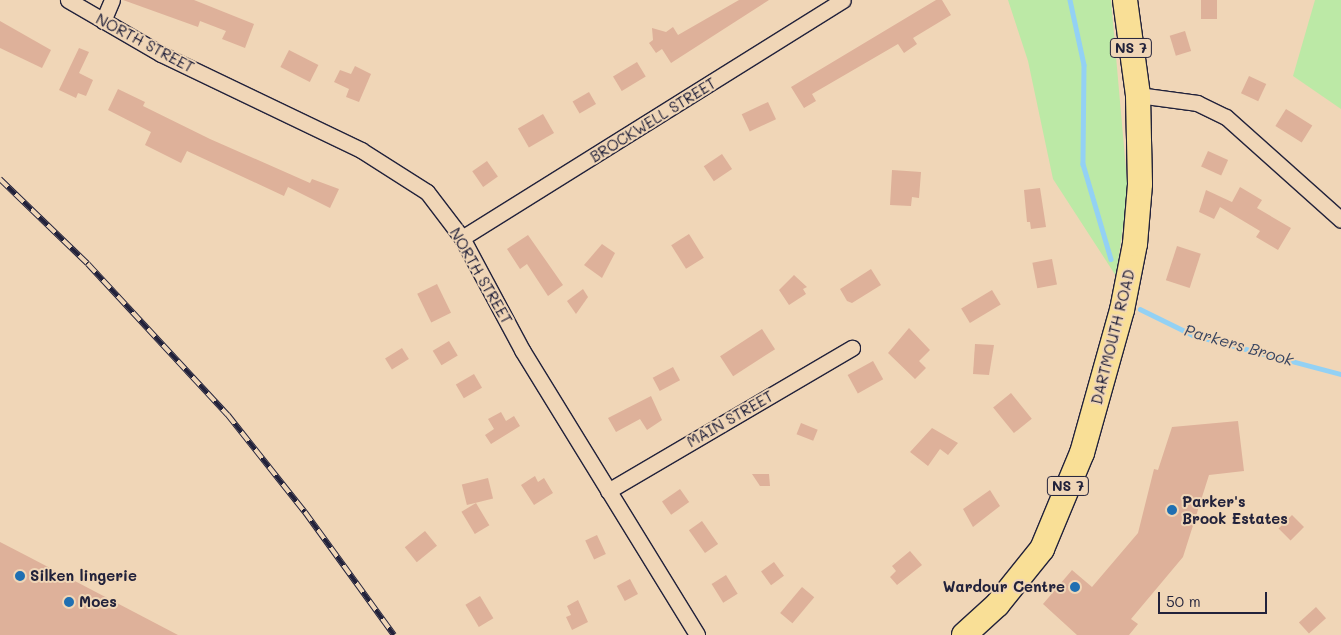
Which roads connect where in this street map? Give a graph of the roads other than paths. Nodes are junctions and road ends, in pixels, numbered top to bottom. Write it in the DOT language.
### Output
graph roads {
  1 [pos="68,0"];
  2 [pos="112,0"];
  3 [pos="843,0"];
  4 [pos="1125,0"];
  5 [pos="102,21"];
  6 [pos="1138,95"];
  7 [pos="1341,220"];
  8 [pos="462,238"];
  9 [pos="852,348"];
  10 [pos="608,491"];
  11 [pos="697,635"];
  12 [pos="964,635"];
  1 -- 5 [label="street, NORTH STREET"];
  2 -- 5 [label="street"];
  3 -- 8 [label="street, BROCKWELL STREET"];
  4 -- 6 [label="main road, DARTMOUTH ROAD / NS 7"];
  5 -- 8 [label="street, NORTH STREET"];
  6 -- 7 [label="street"];
  6 -- 12 [label="main road, DARTMOUTH ROAD / NS 7"];
  8 -- 10 [label="street, NORTH STREET"];
  9 -- 10 [label="street, MAIN STREET"];
  10 -- 11 [label="street, NORTH STREET"];
}
